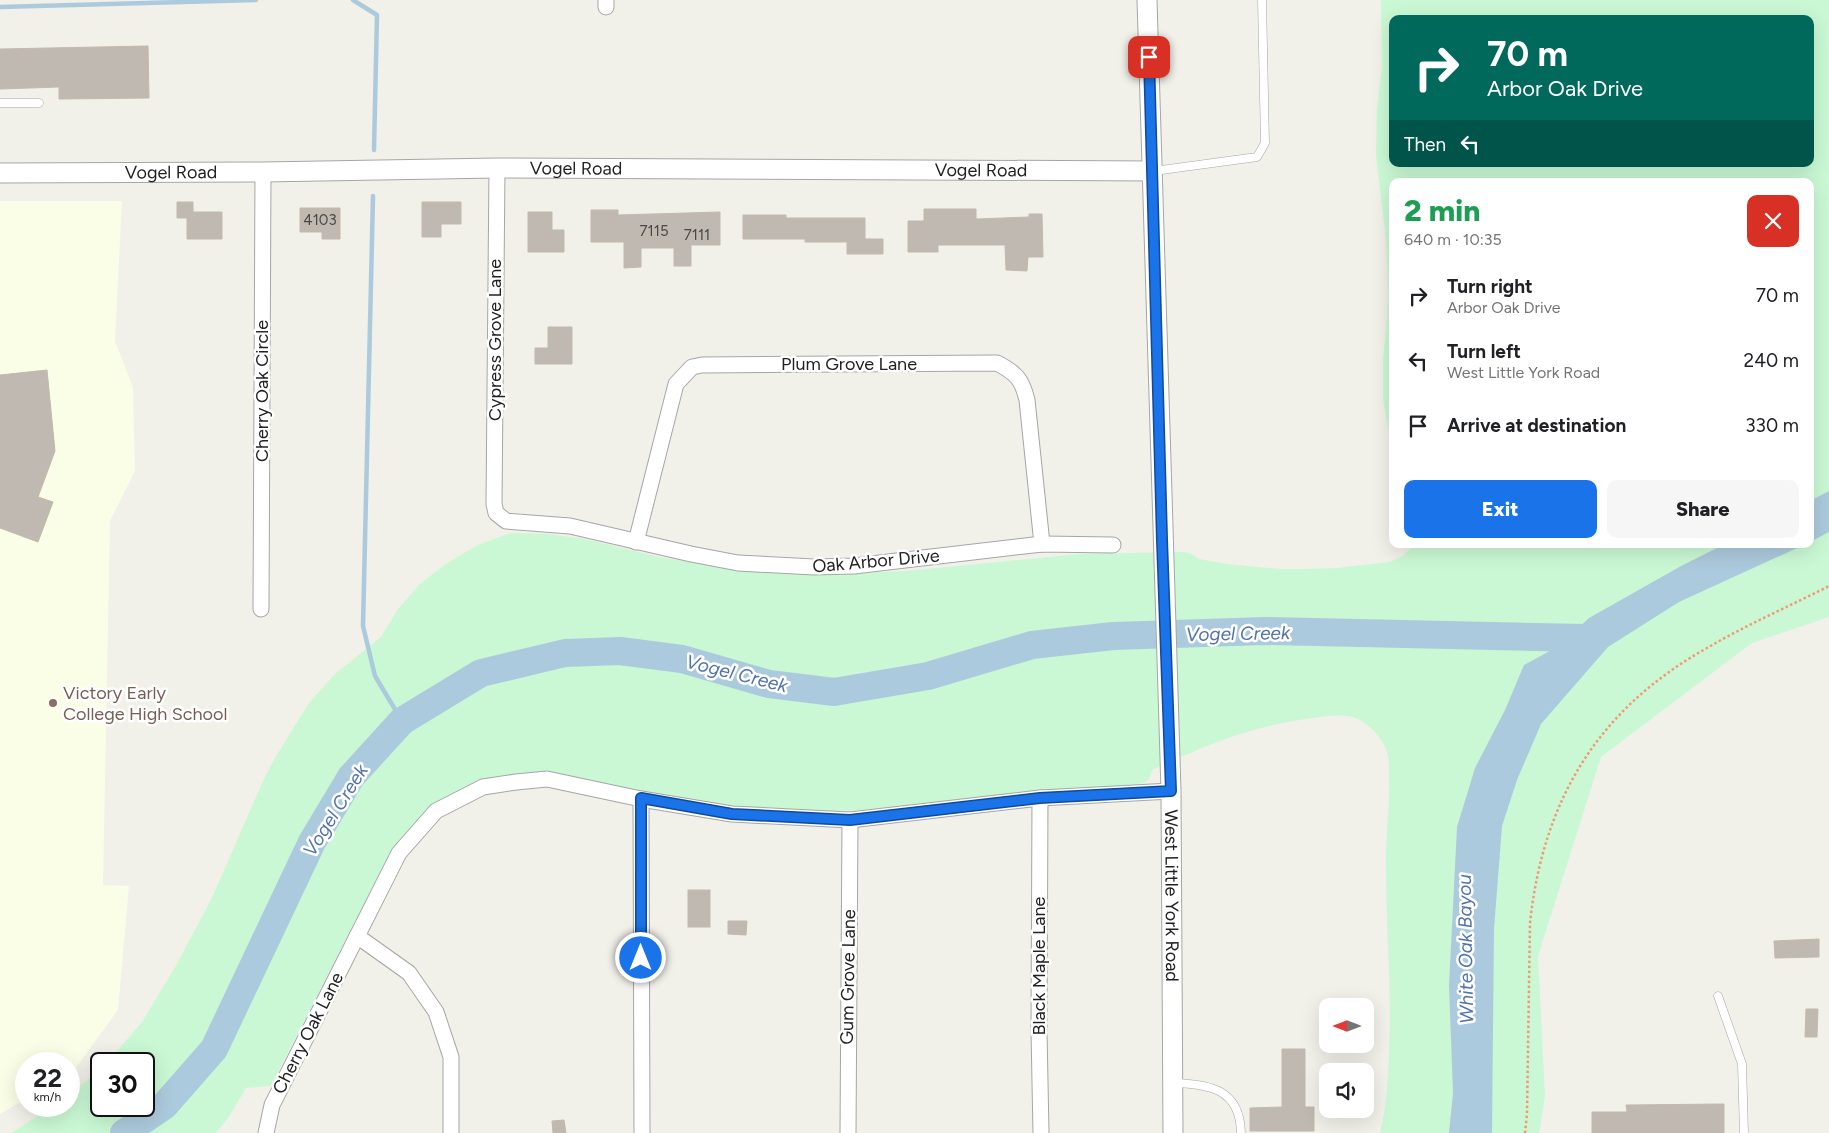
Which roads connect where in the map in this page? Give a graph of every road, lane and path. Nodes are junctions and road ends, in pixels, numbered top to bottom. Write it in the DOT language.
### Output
graph roads {
  1 [pos="1147,0"];
  2 [pos="1262,0"];
  3 [pos="39,102"];
  4 [pos="0,103"];
  5 [pos="497,168"];
  6 [pos="1153,171"];
  7 [pos="263,172"];
  8 [pos="0,173"];
  9 [pos="496,513"];
  10 [pos="636,542"];
  11 [pos="1042,544"];
  12 [pos="1112,544"];
  13 [pos="1829,586"];
  14 [pos="261,609"];
  15 [pos="1171,791"];
  16 [pos="641,798"];
  17 [pos="1040,798"];
  18 [pos="850,820"];
  19 [pos="358,936"];
  20 [pos="1718,996"];
  21 [pos="1173,1083"];
  22 [pos="266,1133"];
  23 [pos="451,1133"];
  24 [pos="642,1133"];
  25 [pos="848,1133"];
  26 [pos="1041,1133"];
  27 [pos="1173,1133"];
  28 [pos="1241,1133"];
  29 [pos="1525,1133"];
  30 [pos="1744,1133"];
  1 -- 6 [label="street, West Little York Road"];
  2 -- 6 [label="lane"];
  3 -- 4 [label="lane"];
  5 -- 6 [label="street, Vogel Road"];
  5 -- 7 [label="street, Vogel Road"];
  5 -- 9 [label="street, Cypress Grove Lane"];
  6 -- 15 [label="street, West Little York Road"];
  7 -- 8 [label="street, Vogel Road"];
  7 -- 14 [label="street, Cherry Oak Circle"];
  9 -- 10 [label="street, Oak Arbor Drive"];
  10 -- 11 [label="street, Oak Arbor Drive"];
  10 -- 11 [label="street, Plum Grove Lane"];
  11 -- 12 [label="street, Oak Arbor Drive"];
  13 -- 29 [label="path"];
  15 -- 17 [label="street, Cherry Oak Lane"];
  15 -- 21 [label="street, West Little York Road"];
  16 -- 18 [label="street, Cherry Oak Lane"];
  16 -- 19 [label="street, Cherry Oak Lane"];
  16 -- 24 [label="street"];
  17 -- 18 [label="street, Cherry Oak Lane"];
  17 -- 26 [label="street, Black Maple Lane"];
  18 -- 25 [label="street, Gum Grove Lane"];
  19 -- 22 [label="street, Cherry Oak Lane"];
  19 -- 23 [label="street"];
  20 -- 30 [label="lane"];
  21 -- 27 [label="street, West Little York Road"];
  21 -- 28 [label="lane"];
}
